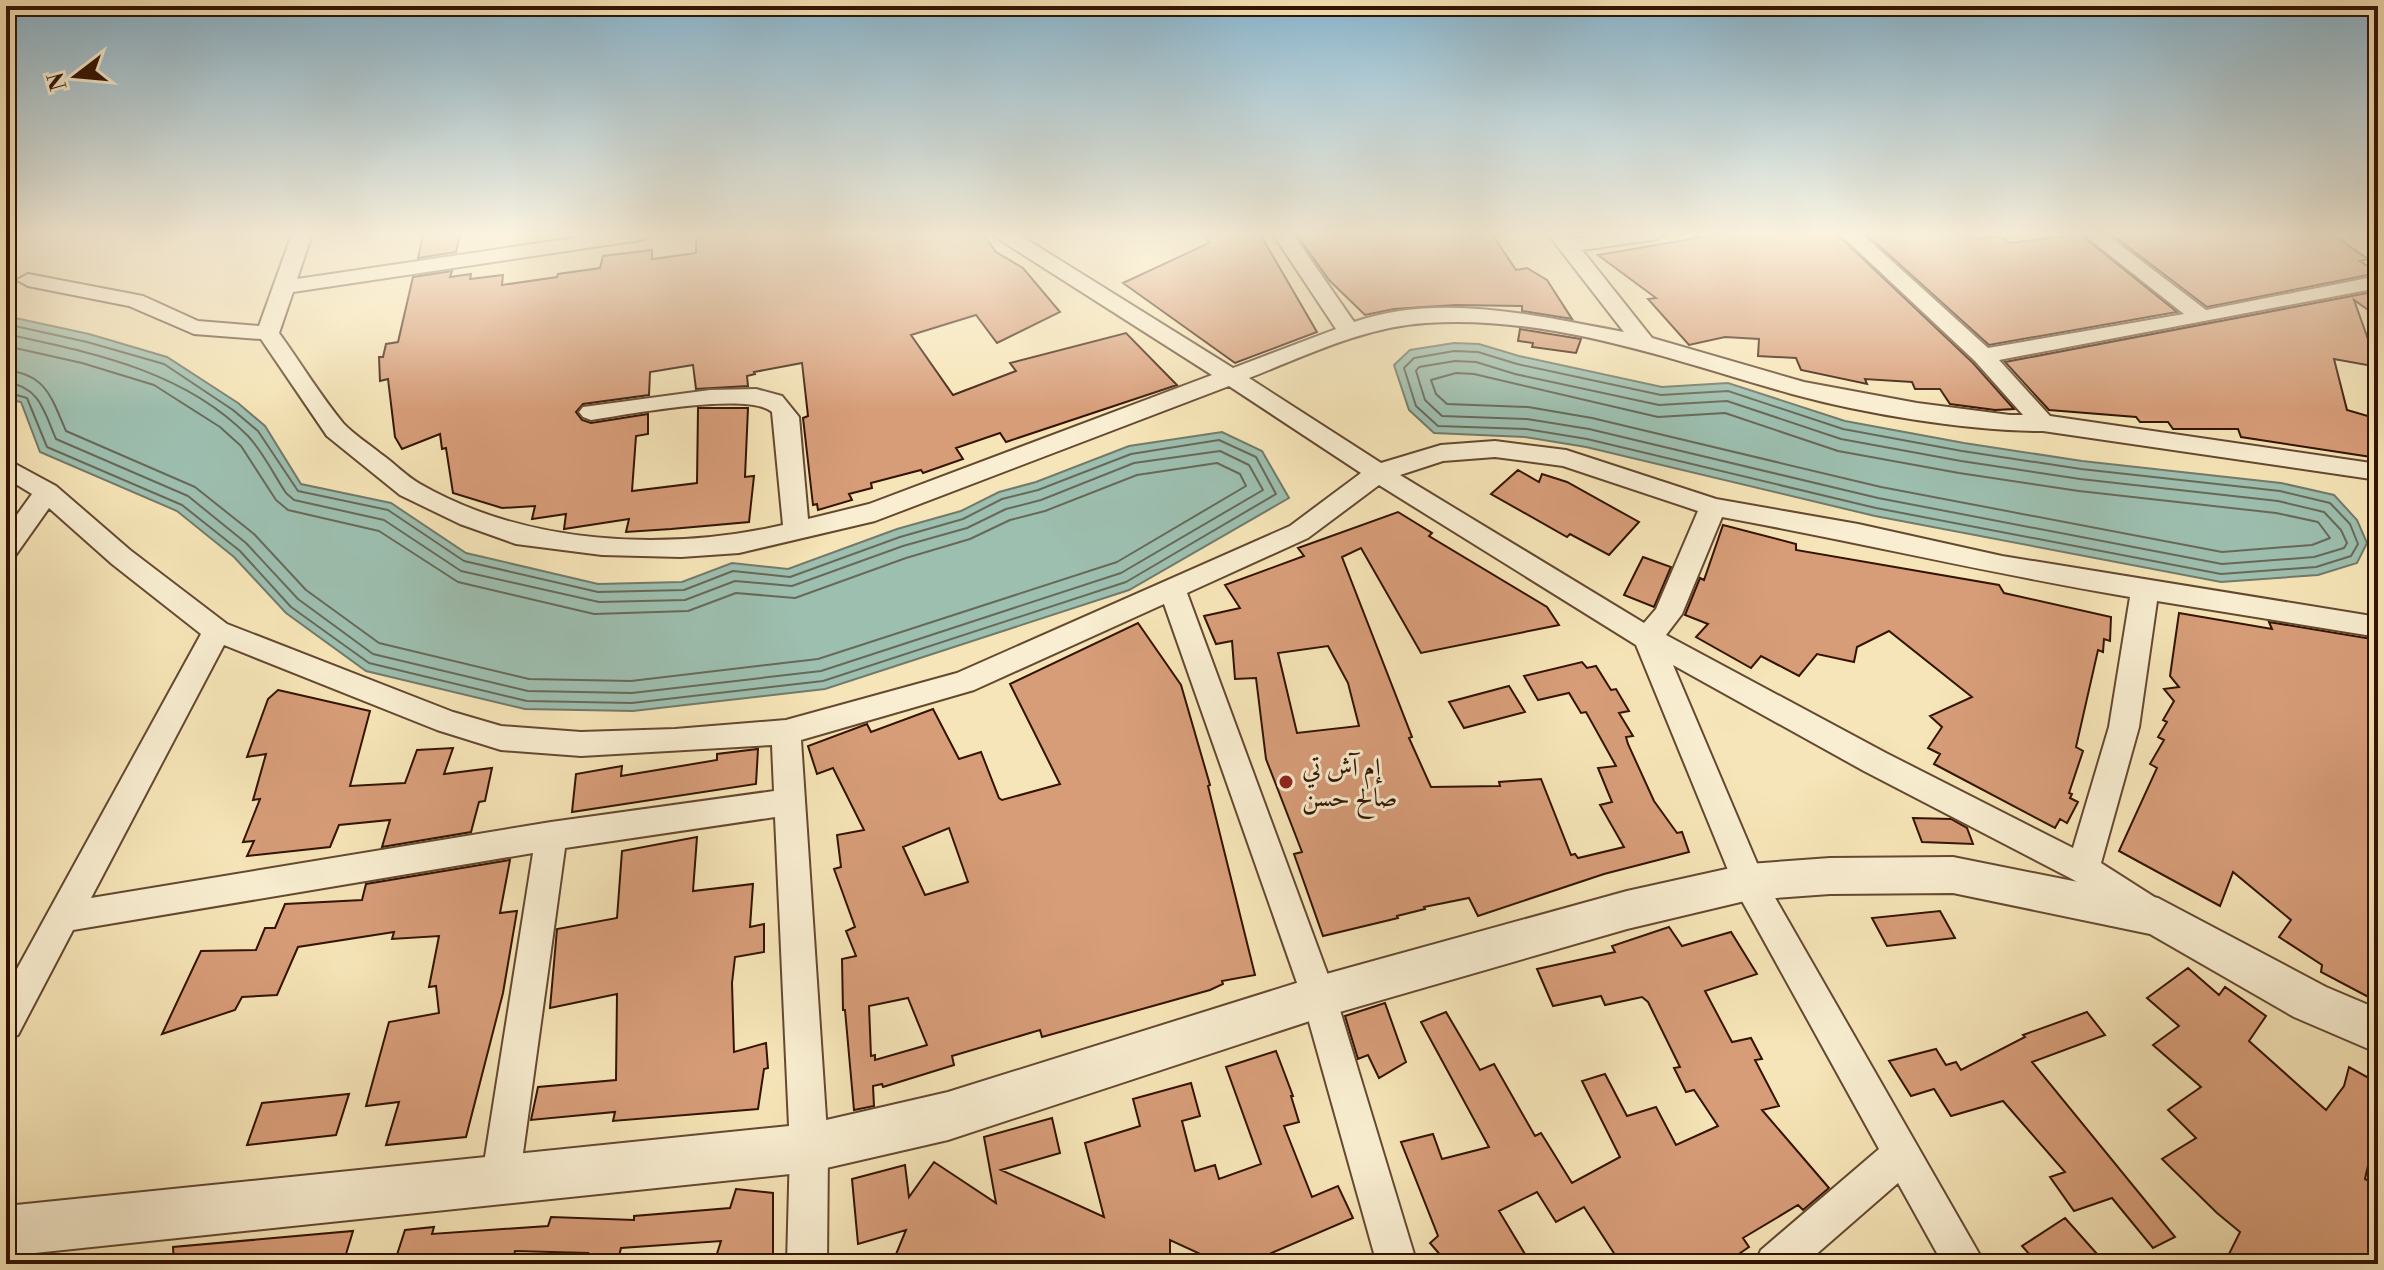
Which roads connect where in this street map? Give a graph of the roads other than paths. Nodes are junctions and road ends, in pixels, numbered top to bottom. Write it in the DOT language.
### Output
graph roads {
  1 [pos="96,293"];
  2 [pos="283,293"];
  3 [pos="1098,293"];
  4 [pos="1323,293"];
  5 [pos="1605,293"];
  6 [pos="1915,293"];
  7 [pos="2171,293"];
  8 [pos="2321,293"];
  9 [pos="2202,317"];
  10 [pos="268,333"];
  11 [pos="1350,333"];
  12 [pos="1644,343"];
  13 [pos="1983,356"];
  14 [pos="1233,378"];
  15 [pos="591,412"];
  16 [pos="2043,423"];
  17 [pos="6,467"];
  18 [pos="2378,472"];
  19 [pos="1378,473"];
  20 [pos="47,492"];
  21 [pos="1713,507"];
  22 [pos="796,531"];
  23 [pos="6,549"];
  24 [pos="2145,589"];
  25 [pos="1173,591"];
  26 [pos="2378,627"];
  27 [pos="217,631"];
  28 [pos="1647,638"];
  29 [pos="786,732"];
  30 [pos="792,802"];
  31 [pos="551,836"];
  32 [pos="2083,869"];
  33 [pos="1749,882"];
  34 [pos="64,917"];
  35 [pos="2158,917"];
  36 [pos="1319,997"];
  37 [pos="2310,1002"];
  38 [pos="6,1023"];
  39 [pos="2378,1031"];
  40 [pos="2378,1059"];
  41 [pos="809,1148"];
  42 [pos="1901,1155"];
  43 [pos="500,1182"];
  44 [pos="6,1231"];
  45 [pos="807,1264"];
  46 [pos="1397,1264"];
  47 [pos="1775,1264"];
  48 [pos="1965,1264"];
  1 -- 10 [label="street"];
  2 -- 10 [label="street"];
  3 -- 14 [label="street"];
  4 -- 11 [label="street"];
  5 -- 12 [label="street"];
  6 -- 13 [label="street"];
  7 -- 9 [label="street"];
  8 -- 9 [label="street"];
  9 -- 13 [label="street"];
  10 -- 22 [label="street"];
  11 -- 12 [label="street"];
  11 -- 14 [label="street"];
  12 -- 16 [label="street"];
  13 -- 16 [label="street"];
  14 -- 19 [label="street"];
  14 -- 22 [label="street"];
  15 -- 22 [label="street"];
  16 -- 18 [label="street"];
  17 -- 20 [label="street"];
  19 -- 21 [label="street"];
  19 -- 25 [label="street"];
  19 -- 28 [label="street"];
  20 -- 23 [label="street"];
  20 -- 27 [label="street"];
  21 -- 24 [label="street"];
  21 -- 28 [label="street"];
  24 -- 26 [label="street"];
  24 -- 32 [label="street"];
  25 -- 29 [label="street"];
  25 -- 36 [label="street"];
  27 -- 29 [label="street"];
  27 -- 34 [label="street"];
  28 -- 32 [label="street"];
  28 -- 33 [label="street"];
  29 -- 30 [label="street"];
  30 -- 31 [label="street"];
  30 -- 41 [label="street"];
  31 -- 34 [label="street"];
  31 -- 43 [label="street"];
  32 -- 35 [label="street"];
  33 -- 35 [label="street"];
  33 -- 36 [label="street"];
  33 -- 42 [label="street"];
  34 -- 38 [label="street"];
  35 -- 37 [label="street"];
  36 -- 41 [label="street"];
  36 -- 46 [label="street"];
  37 -- 39 [label="street"];
  37 -- 40 [label="street"];
  41 -- 43 [label="street"];
  41 -- 45 [label="street"];
  42 -- 47 [label="street"];
  42 -- 48 [label="street"];
  43 -- 44 [label="street"];
}
